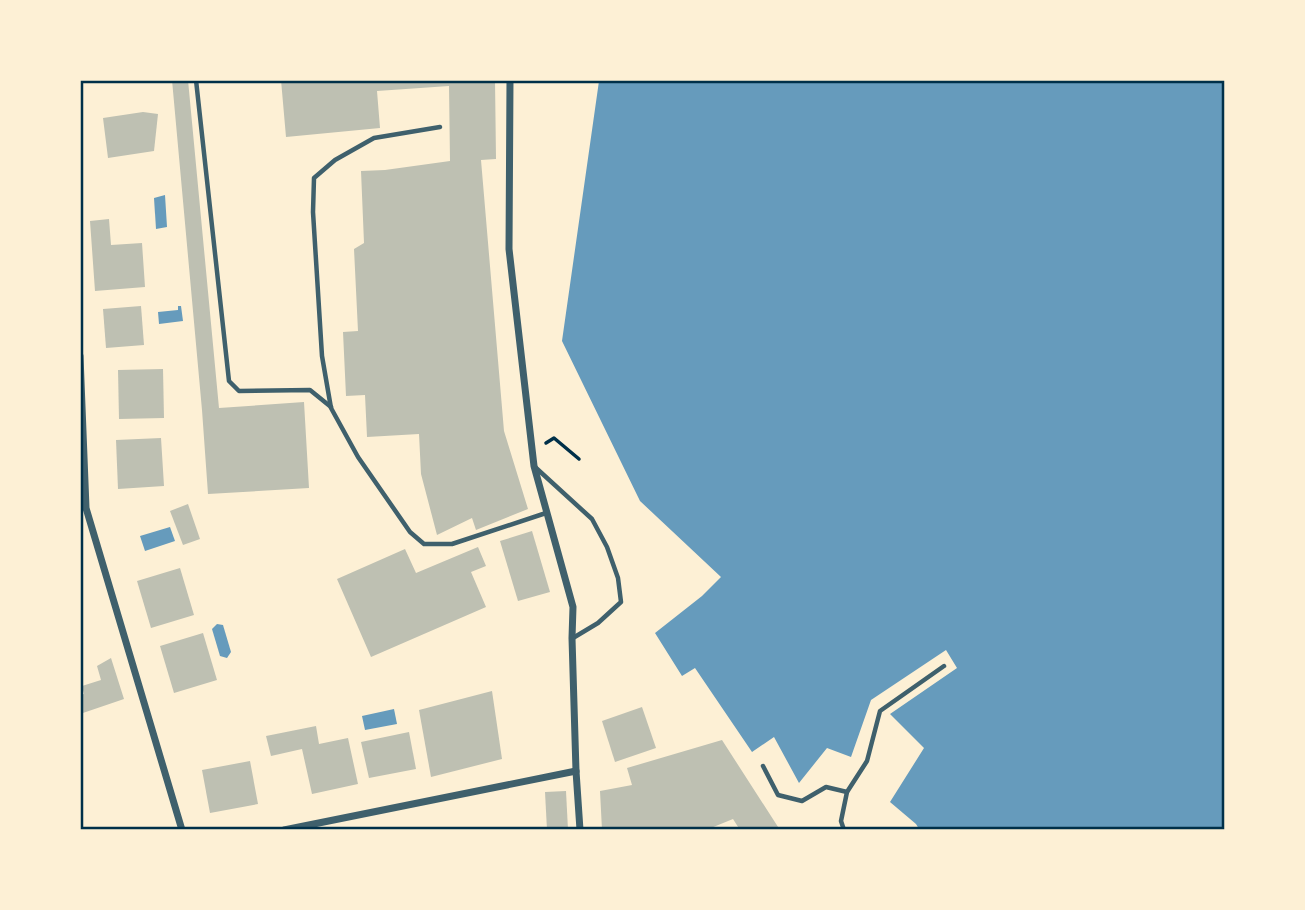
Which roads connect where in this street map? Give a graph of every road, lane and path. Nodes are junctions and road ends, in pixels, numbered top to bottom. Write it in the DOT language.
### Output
graph roads {
  1 [pos="196,80"];
  2 [pos="510,80"];
  3 [pos="440,127"];
  4 [pos="80,356"];
  5 [pos="82,390"];
  6 [pos="331,408"];
  7 [pos="532,450"];
  8 [pos="579,459"];
  9 [pos="534,466"];
  10 [pos="547,513"];
  11 [pos="572,638"];
  12 [pos="944,666"];
  13 [pos="764,766"];
  14 [pos="576,771"];
  15 [pos="847,792"];
  16 [pos="182,830"];
  17 [pos="284,830"];
  18 [pos="580,830"];
  19 [pos="844,830"];
  1 -- 6 [label="lane"];
  2 -- 7 [label="street"];
  3 -- 6 [label="lane"];
  4 -- 5 [label="street"];
  5 -- 16 [label="street"];
  6 -- 10 [label="lane"];
  7 -- 8 [label="path"];
  7 -- 9 [label="street"];
  9 -- 10 [label="street"];
  9 -- 11 [label="lane"];
  10 -- 11 [label="street"];
  11 -- 14 [label="street"];
  12 -- 15 [label="lane"];
  13 -- 15 [label="lane"];
  14 -- 17 [label="street"];
  14 -- 18 [label="street"];
  15 -- 19 [label="lane"];
}
